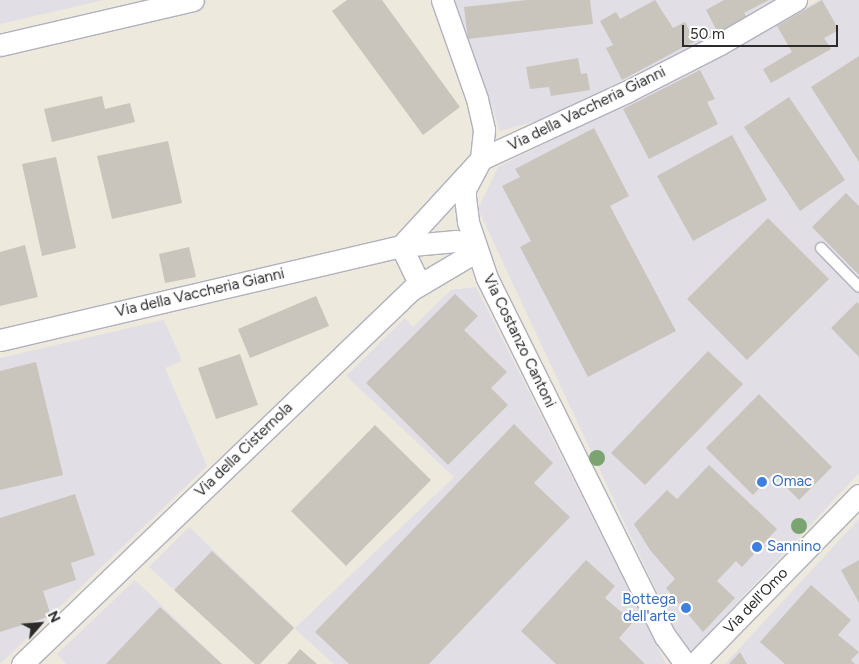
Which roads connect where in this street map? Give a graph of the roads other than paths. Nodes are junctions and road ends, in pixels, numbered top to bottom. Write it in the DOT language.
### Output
graph roads {
  1 [pos="193,0"];
  2 [pos="442,0"];
  3 [pos="796,0"];
  4 [pos="0,45"];
  5 [pos="481,159"];
  6 [pos="401,246"];
  7 [pos="820,248"];
  8 [pos="477,251"];
  9 [pos="419,283"];
  10 [pos="859,287"];
  11 [pos="0,340"];
  12 [pos="859,495"];
  13 [pos="22,664"];
  14 [pos="685,664"];
  15 [pos="694,664"];
  1 -- 4 [label="street"];
  2 -- 5 [label="street, Via Costanzo Cantoni"];
  3 -- 5 [label="street, Via della Vaccheria Gianni"];
  5 -- 6 [label="street, Via della Vaccheria Gianni"];
  5 -- 8 [label="street, Via Costanzo Cantoni"];
  6 -- 8 [label="street, Via della Vaccheria Gianni"];
  6 -- 9 [label="street"];
  6 -- 11 [label="street, Via della Vaccheria Gianni"];
  7 -- 10 [label="lane"];
  8 -- 9 [label="street, Via della Cisternola"];
  8 -- 14 [label="street, Via Costanzo Cantoni"];
  9 -- 13 [label="street, Via della Cisternola"];
  12 -- 15 [label="street, Via dell'Omo"];
}
